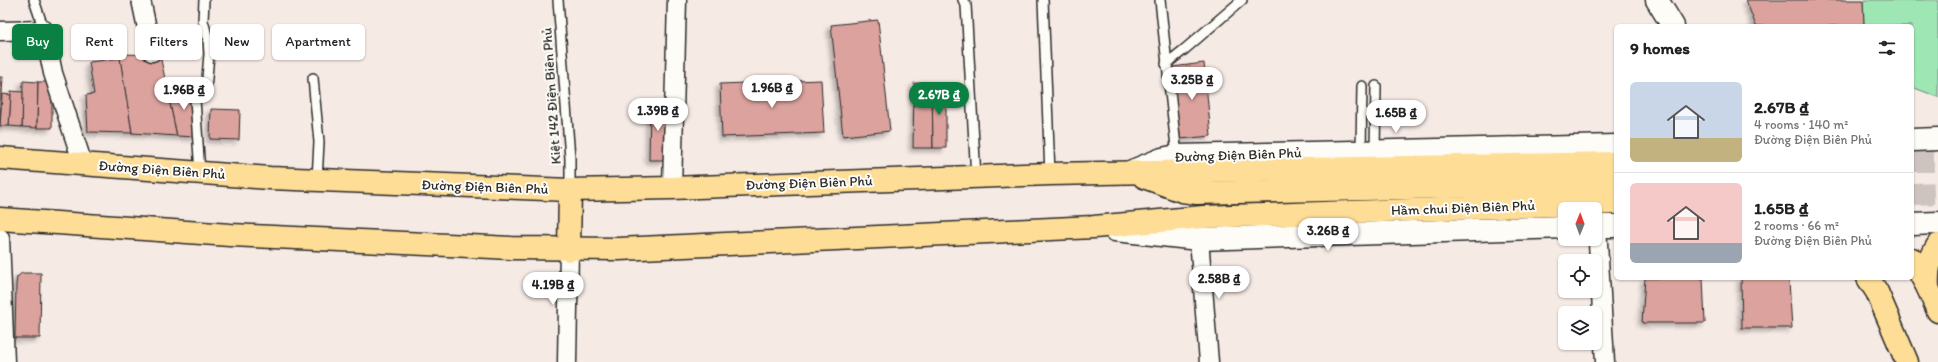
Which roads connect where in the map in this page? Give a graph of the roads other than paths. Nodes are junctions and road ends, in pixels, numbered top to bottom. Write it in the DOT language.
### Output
graph roads {
  1 [pos="34,0"];
  2 [pos="141,0"];
  3 [pos="204,0"];
  4 [pos="558,0"];
  5 [pos="677,0"];
  6 [pos="963,0"];
  7 [pos="1043,0"];
  8 [pos="1160,0"];
  9 [pos="1242,0"];
  10 [pos="1657,0"];
  11 [pos="42,24"];
  12 [pos="146,24"];
  13 [pos="1672,24"];
  14 [pos="0,31"];
  15 [pos="12,31"];
  16 [pos="50,60"];
  17 [pos="1166,64"];
  18 [pos="313,78"];
  19 [pos="1362,86"];
  20 [pos="1376,86"];
  21 [pos="1938,139"];
  22 [pos="1914,140"];
  23 [pos="1614,146"];
  24 [pos="1368,151"];
  25 [pos="1177,156"];
  26 [pos="0,158"];
  27 [pos="1614,163"];
  28 [pos="83,164"];
  29 [pos="1130,172"];
  30 [pos="200,174"];
  31 [pos="1050,174"];
  32 [pos="976,176"];
  33 [pos="317,180"];
  34 [pos="1614,183"];
  35 [pos="672,188"];
  36 [pos="570,190"];
  37 [pos="1614,203"];
  38 [pos="0,219"];
  39 [pos="1938,223"];
  40 [pos="1914,224"];
  41 [pos="1603,226"];
  42 [pos="1094,227"];
  43 [pos="1558,227"];
  44 [pos="0,238"];
  45 [pos="1199,239"];
  46 [pos="1938,244"];
  47 [pos="569,250"];
  48 [pos="1914,263"];
  49 [pos="1869,283"];
  50 [pos="1928,288"];
  51 [pos="1938,311"];
  52 [pos="5,362"];
  53 [pos="567,362"];
  54 [pos="1209,362"];
  55 [pos="1605,362"];
  56 [pos="1907,362"];
  1 -- 11 [label="lane"];
  2 -- 12 [label="street"];
  3 -- 30 [label="lane"];
  4 -- 36 [label="lane, Kiệt 142 Điện Biên Phủ"];
  5 -- 35 [label="street"];
  6 -- 32 [label="lane"];
  7 -- 31 [label="lane"];
  8 -- 17 [label="lane"];
  9 -- 17 [label="lane"];
  10 -- 13 [label="street"];
  14 -- 15 [label="street"];
  16 -- 28 [label="street"];
  17 -- 25 [label="lane"];
  18 -- 33 [label="lane"];
  19 -- 24 [label="lane"];
  20 -- 24 [label="lane"];
  21 -- 22 [label="street"];
  23 -- 24 [label="street, Đường Điện Biên Phủ"];
  24 -- 25 [label="street, Đường Điện Biên Phủ"];
  25 -- 29 [label="street, Đường Điện Biên Phủ"];
  26 -- 28 [label="main road, Đường Điện Biên Phủ"];
  27 -- 29 [label="main road"];
  28 -- 30 [label="main road, Đường Điện Biên Phủ"];
  29 -- 31 [label="main road, Đường Điện Biên Phủ"];
  29 -- 34 [label="main road"];
  30 -- 33 [label="main road, Đường Điện Biên Phủ"];
  31 -- 32 [label="main road, Đường Điện Biên Phủ"];
  32 -- 35 [label="main road, Đường Điện Biên Phủ"];
  33 -- 36 [label="main road, Đường Điện Biên Phủ"];
  35 -- 36 [label="main road, Đường Điện Biên Phủ"];
  36 -- 47 [label="main road"];
  37 -- 42 [label="main road, Hầm chui Điện Biên Phủ"];
  38 -- 47 [label="main road"];
  39 -- 40 [label="street"];
  41 -- 55 [label="street"];
  42 -- 45 [label="street"];
  42 -- 47 [label="main road"];
  43 -- 45 [label="street"];
  44 -- 52 [label="street"];
  45 -- 54 [label="street"];
  46 -- 50 [label="main road"];
  47 -- 53 [label="street"];
  48 -- 50 [label="main road"];
  49 -- 56 [label="main road"];
  50 -- 51 [label="main road"];
}
